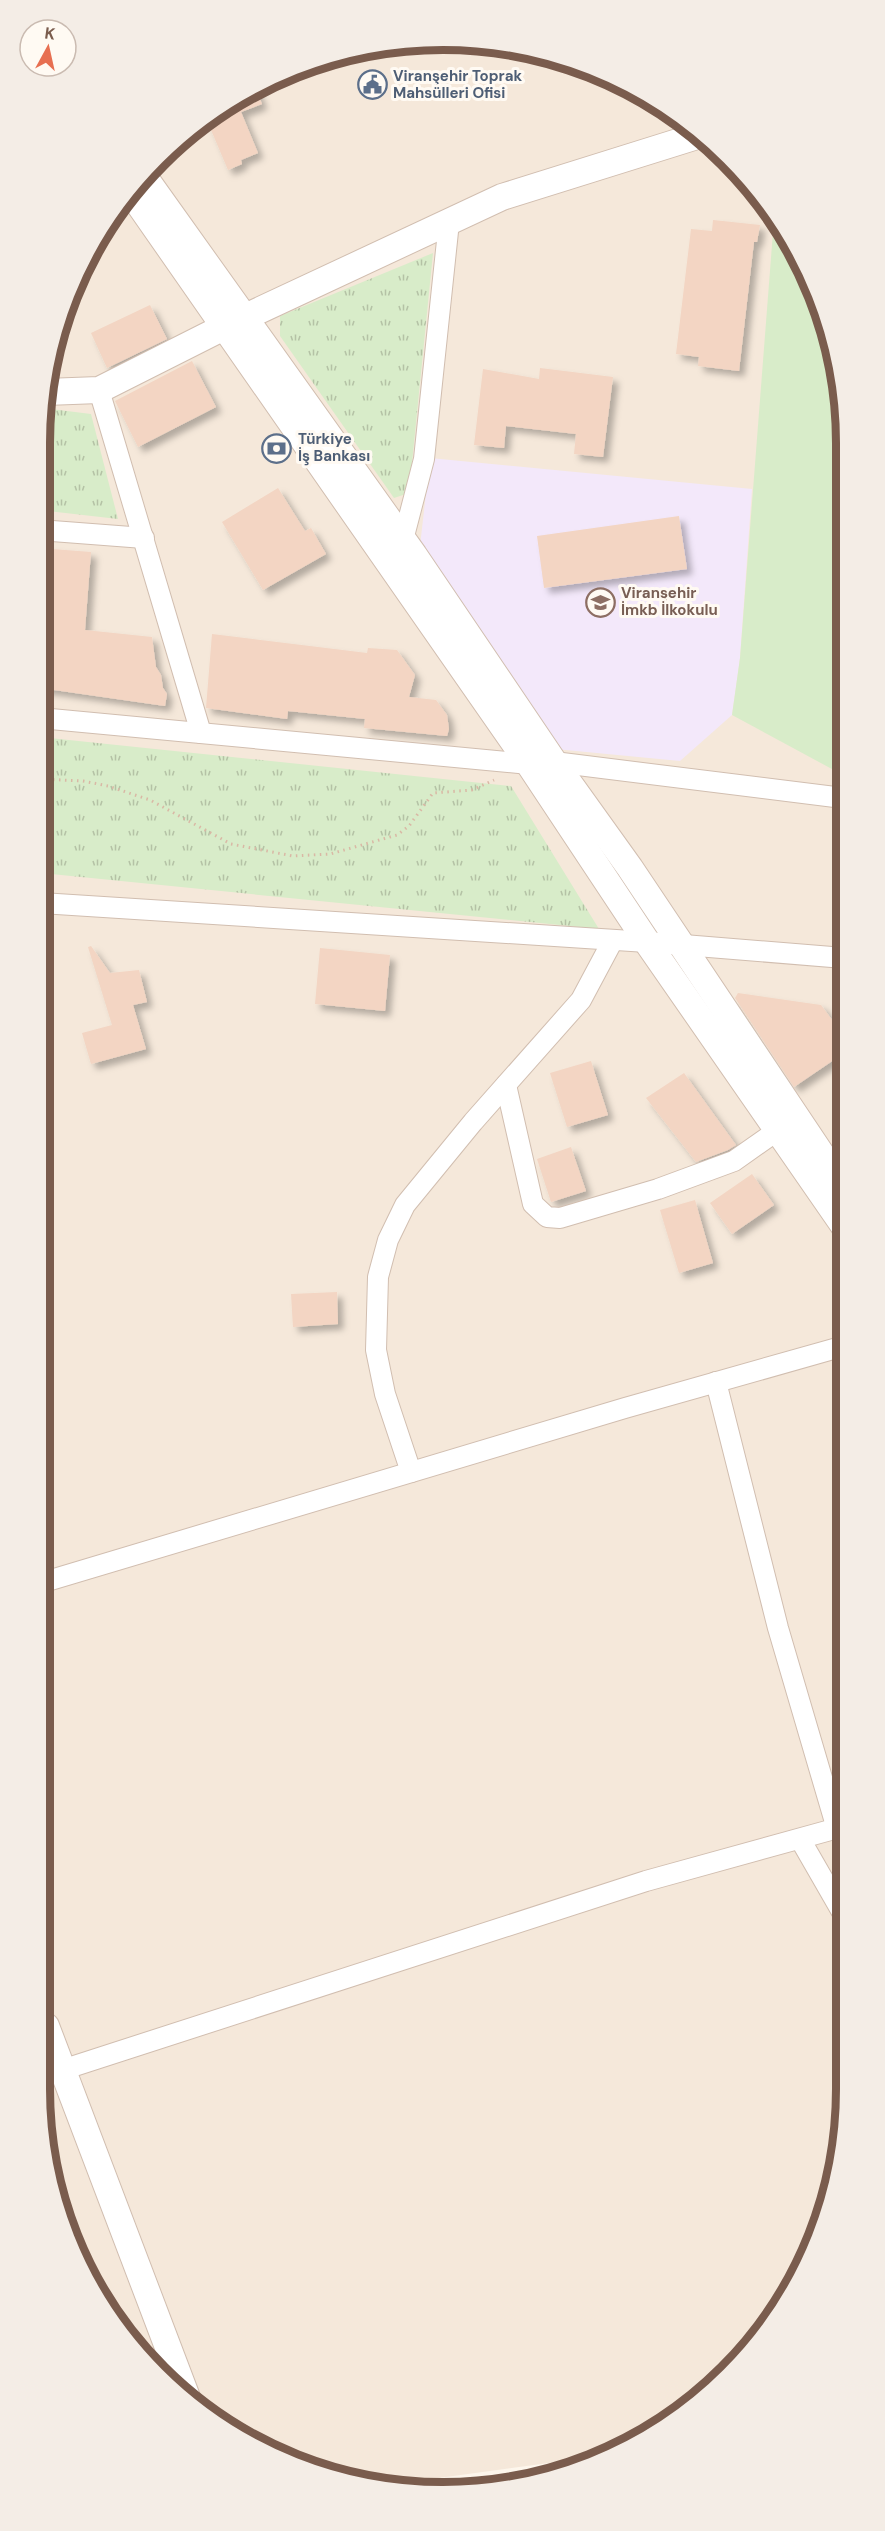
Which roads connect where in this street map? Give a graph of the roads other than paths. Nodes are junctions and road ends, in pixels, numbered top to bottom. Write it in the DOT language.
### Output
graph roads {
  1 [pos="691,138"];
  2 [pos="148,182"];
  3 [pos="135,198"];
  4 [pos="449,222"];
  5 [pos="233,322"];
  6 [pos="99,390"];
  7 [pos="53,393"];
  8 [pos="50,531"];
  9 [pos="144,538"];
  10 [pos="403,540"];
  11 [pos="50,719"];
  12 [pos="201,733"];
  13 [pos="554,762"];
  14 [pos="529,764"];
  15 [pos="836,797"];
  16 [pos="50,904"];
  17 [pos="613,940"];
  18 [pos="647,942"];
  19 [pos="681,945"];
  20 [pos="836,957"];
  21 [pos="506,1085"];
  22 [pos="778,1130"];
  23 [pos="836,1176"];
  24 [pos="836,1214"];
  25 [pos="836,1348"];
  26 [pos="716,1382"];
  27 [pos="411,1472"];
  28 [pos="50,1580"];
  29 [pos="836,1812"];
  30 [pos="836,1829"];
  31 [pos="800,1839"];
  32 [pos="836,1902"];
  33 [pos="50,2048"];
  34 [pos="54,2069"];
  35 [pos="181,2382"];
  1 -- 4 [label="street"];
  2 -- 5 [label="street"];
  3 -- 5 [label="street"];
  4 -- 5 [label="street"];
  4 -- 10 [label="street"];
  5 -- 6 [label="street"];
  5 -- 10 [label="street"];
  5 -- 14 [label="street"];
  6 -- 7 [label="street"];
  6 -- 9 [label="street"];
  8 -- 9 [label="street"];
  9 -- 12 [label="street"];
  10 -- 13 [label="street"];
  11 -- 12 [label="street"];
  12 -- 14 [label="street"];
  13 -- 14 [label="street"];
  13 -- 15 [label="street"];
  13 -- 19 [label="street"];
  14 -- 18 [label="street"];
  16 -- 17 [label="street"];
  17 -- 18 [label="street"];
  17 -- 21 [label="street"];
  18 -- 19 [label="street"];
  18 -- 22 [label="street"];
  19 -- 20 [label="street"];
  19 -- 23 [label="street"];
  21 -- 22 [label="street"];
  21 -- 27 [label="street"];
  22 -- 24 [label="street"];
  25 -- 26 [label="street"];
  26 -- 27 [label="street"];
  26 -- 29 [label="street"];
  27 -- 28 [label="street"];
  30 -- 31 [label="street"];
  31 -- 32 [label="street"];
  31 -- 34 [label="street"];
  33 -- 34 [label="street"];
  34 -- 35 [label="street"];
}
